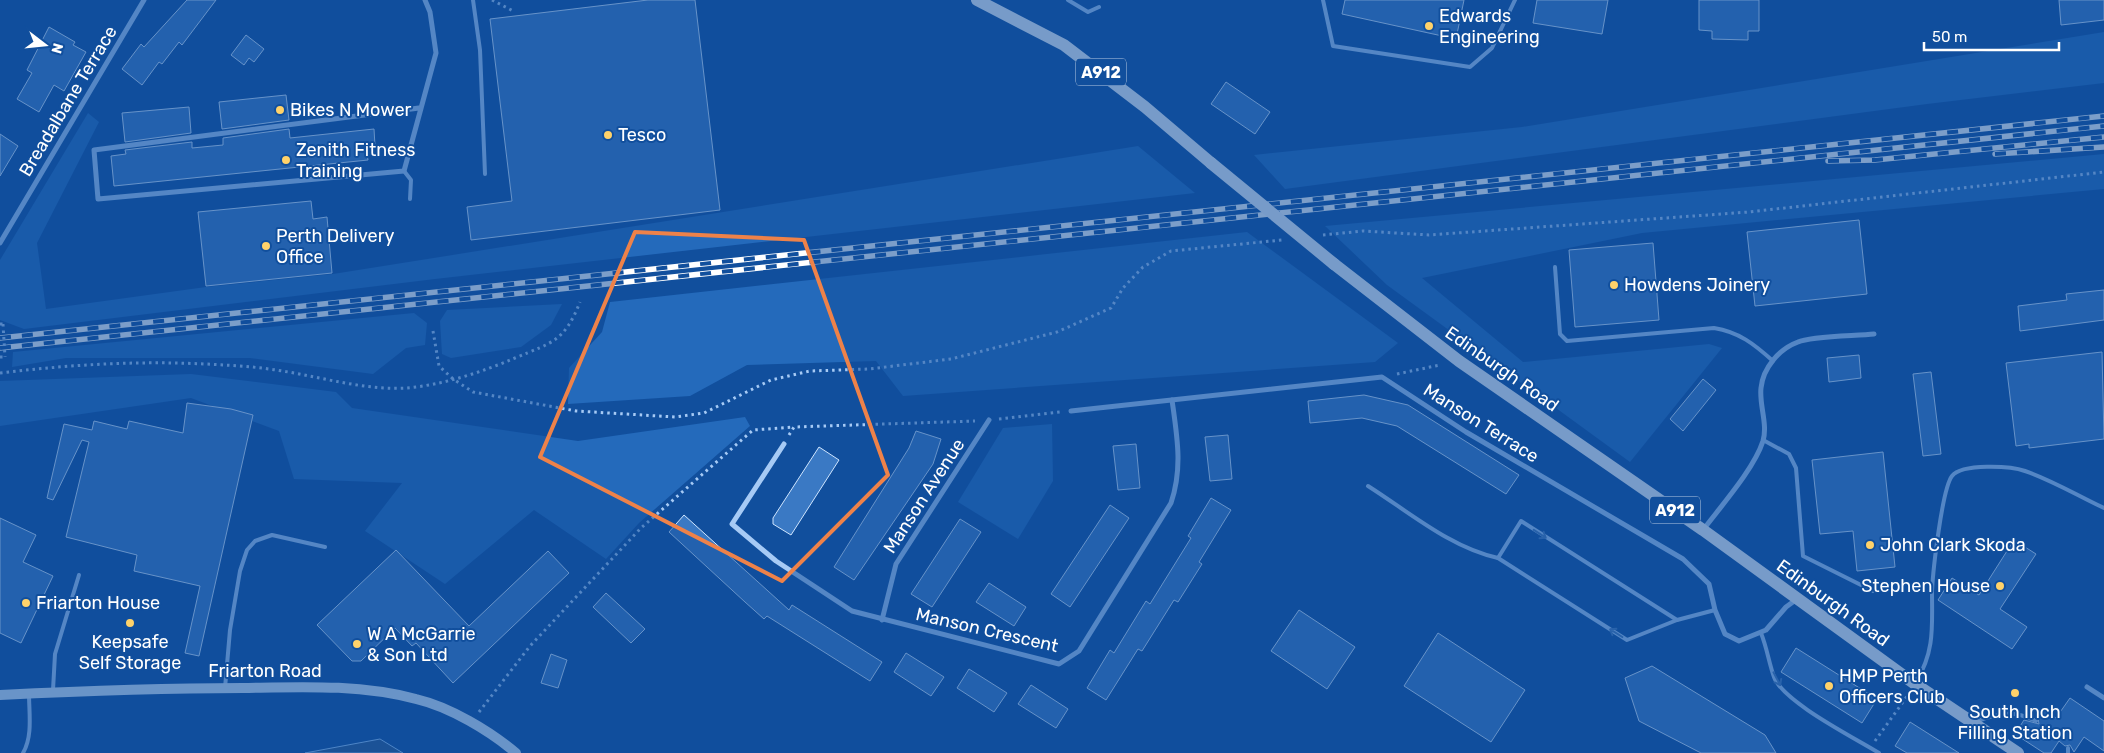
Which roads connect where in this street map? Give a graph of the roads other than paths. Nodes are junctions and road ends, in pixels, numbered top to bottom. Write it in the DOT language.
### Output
graph roads {
  1 [pos="144,0"];
  2 [pos="425,0"];
  3 [pos="473,0"];
  4 [pos="977,0"];
  5 [pos="1068,0"];
  6 [pos="1323,0"];
  7 [pos="1515,0"];
  8 [pos="1099,7"];
  9 [pos="419,108"];
  10 [pos="404,171"];
  11 [pos="485,174"];
  12 [pos="410,200"];
  13 [pos="0,243"];
  14 [pos="1555,267"];
  15 [pos="1874,334"];
  16 [pos="1773,360"];
  17 [pos="1172,400"];
  18 [pos="1071,411"];
  19 [pos="989,420"];
  20 [pos="1763,440"];
  21 [pos="784,444"];
  22 [pos="1368,486"];
  23 [pos="2104,508"];
  24 [pos="1703,530"];
  25 [pos="325,547"];
  26 [pos="1498,558"];
  27 [pos="79,575"];
  28 [pos="1873,591"];
  29 [pos="1797,599"];
  30 [pos="1715,610"];
  31 [pos="882,620"];
  32 [pos="1677,620"];
  33 [pos="1761,633"];
  34 [pos="1915,684"];
  35 [pos="2087,687"];
  36 [pos="225,688"];
  37 [pos="53,693"];
  38 [pos="29,694"];
  39 [pos="0,695"];
  40 [pos="2104,698"];
  41 [pos="2036,721"];
  42 [pos="1973,723"];
  43 [pos="2068,748"];
  44 [pos="23,753"];
  45 [pos="516,753"];
  46 [pos="1879,753"];
  47 [pos="2018,753"];
  48 [pos="2068,753"];
  1 -- 13 [label="street, Breadalbane Terrace"];
  2 -- 9 [label="street"];
  3 -- 11 [label="lane"];
  4 -- 24 [label="main road, Edinburgh Road / A912, bridge"];
  5 -- 8 [label="lane"];
  6 -- 7 [label="lane"];
  9 -- 10 [label="street"];
  9 -- 10 [label="street"];
  10 -- 12 [label="lane"];
  14 -- 16 [label="lane"];
  15 -- 16 [label="street"];
  16 -- 20 [label="street"];
  17 -- 18 [label="street"];
  17 -- 30 [label="street, Manson Terrace"];
  17 -- 31 [label="street, Manson Crescent"];
  19 -- 31 [label="street, Manson Avenue"];
  20 -- 24 [label="street"];
  20 -- 28 [label="lane"];
  21 -- 31 [label="street, Manson Crescent"];
  22 -- 26 [label="lane"];
  23 -- 34 [label="lane"];
  24 -- 29 [label="main road, Edinburgh Road / A912"];
  25 -- 36 [label="lane"];
  32 -- 26 [label="lane, one-way"];
  26 -- 32 [label="lane, one-way"];
  27 -- 37 [label="lane"];
  29 -- 33 [label="street, Manson Terrace"];
  29 -- 34 [label="main road, Edinburgh Road / A912"];
  30 -- 32 [label="lane"];
  30 -- 33 [label="street, Manson Terrace"];
  33 -- 46 [label="lane, one-way"];
  34 -- 42 [label="main road, Edinburgh Road / A912"];
  35 -- 40 [label="street"];
  36 -- 37 [label="street, Friarton Road"];
  36 -- 45 [label="street, Friarton Road"];
  37 -- 38 [label="street, Friarton Road"];
  38 -- 39 [label="street, Friarton Road"];
  38 -- 44 [label="lane"];
  41 -- 42 [label="lane"];
  42 -- 47 [label="main road, Edinburgh Road / A912"];
  43 -- 48 [label="lane"];
}
